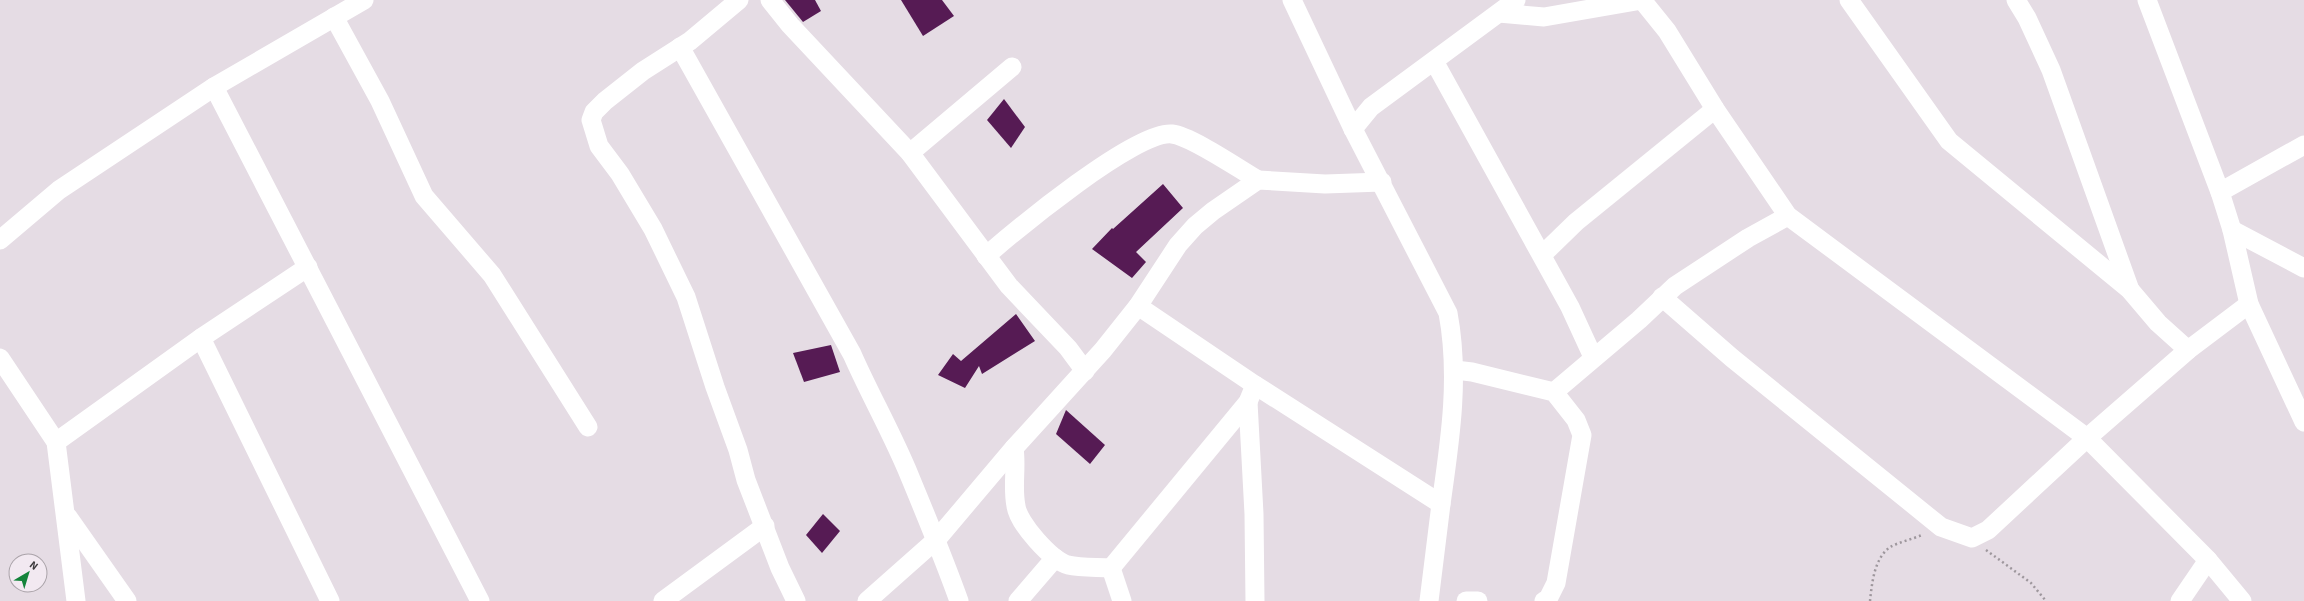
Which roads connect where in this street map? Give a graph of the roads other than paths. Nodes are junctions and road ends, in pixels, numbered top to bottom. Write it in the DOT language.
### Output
graph roads {
  1 [pos="364,0"];
  2 [pos="739,0"];
  3 [pos="770,0"];
  4 [pos="1292,0"];
  5 [pos="1516,0"];
  6 [pos="1642,0"];
  7 [pos="1849,0"];
  8 [pos="2016,0"];
  9 [pos="2147,0"];
  10 [pos="1499,13"];
  11 [pos="334,17"];
  12 [pos="680,47"];
  13 [pos="1434,61"];
  14 [pos="1012,67"];
  15 [pos="214,87"];
  16 [pos="1715,109"];
  17 [pos="1353,129"];
  18 [pos="2304,145"];
  19 [pos="910,153"];
  20 [pos="1258,180"];
  21 [pos="1382,182"];
  22 [pos="2220,192"];
  23 [pos="1788,216"];
  24 [pos="2232,230"];
  25 [pos="0,240"];
  26 [pos="1542,254"];
  27 [pos="986,256"];
  28 [pos="308,267"];
  29 [pos="2304,268"];
  30 [pos="2130,290"];
  31 [pos="1662,297"];
  32 [pos="2249,304"];
  33 [pos="1138,306"];
  34 [pos="201,338"];
  35 [pos="2188,350"];
  36 [pos="1593,357"];
  37 [pos="0,358"];
  38 [pos="1085,370"];
  39 [pos="1455,370"];
  40 [pos="1255,385"];
  41 [pos="1554,392"];
  42 [pos="1248,402"];
  43 [pos="2304,422"];
  44 [pos="588,427"];
  45 [pos="2087,438"];
  46 [pos="56,442"];
  47 [pos="1014,448"];
  48 [pos="1441,504"];
  49 [pos="67,516"];
  50 [pos="765,526"];
  51 [pos="937,540"];
  52 [pos="1055,558"];
  53 [pos="2208,560"];
  54 [pos="1111,568"];
  55 [pos="76,601"];
  56 [pos="128,601"];
  57 [pos="330,601"];
  58 [pos="480,601"];
  59 [pos="663,601"];
  60 [pos="796,601"];
  61 [pos="866,601"];
  62 [pos="959,601"];
  63 [pos="1018,601"];
  64 [pos="1122,601"];
  65 [pos="1255,601"];
  66 [pos="1429,601"];
  67 [pos="1466,601"];
  68 [pos="1478,601"];
  69 [pos="1544,601"];
  70 [pos="2180,601"];
  71 [pos="2242,601"];
  1 -- 11 [label="street"];
  2 -- 12 [label="street"];
  3 -- 19 [label="street"];
  4 -- 17 [label="street"];
  5 -- 10 [label="street"];
  6 -- 10 [label="street"];
  6 -- 16 [label="street"];
  7 -- 30 [label="street"];
  8 -- 30 [label="street"];
  9 -- 22 [label="street"];
  10 -- 13 [label="street"];
  11 -- 15 [label="street"];
  11 -- 44 [label="street"];
  12 -- 50 [label="street"];
  12 -- 51 [label="street"];
  13 -- 17 [label="street"];
  13 -- 26 [label="street"];
  14 -- 19 [label="street"];
  15 -- 25 [label="street"];
  15 -- 28 [label="street"];
  16 -- 23 [label="street"];
  16 -- 26 [label="street"];
  17 -- 21 [label="street"];
  18 -- 22 [label="street"];
  19 -- 27 [label="street"];
  20 -- 21 [label="street"];
  20 -- 27 [label="street"];
  20 -- 33 [label="street"];
  21 -- 39 [label="street"];
  22 -- 24 [label="street"];
  23 -- 31 [label="street"];
  23 -- 45 [label="street"];
  24 -- 29 [label="street"];
  24 -- 32 [label="street"];
  26 -- 36 [label="street"];
  27 -- 38 [label="street"];
  28 -- 34 [label="street"];
  28 -- 58 [label="street"];
  30 -- 35 [label="street"];
  31 -- 36 [label="street"];
  31 -- 45 [label="street"];
  32 -- 35 [label="street"];
  32 -- 43 [label="street"];
  33 -- 38 [label="street"];
  33 -- 40 [label="street"];
  34 -- 46 [label="street"];
  34 -- 57 [label="street"];
  35 -- 45 [label="street"];
  36 -- 41 [label="street"];
  37 -- 46 [label="street"];
  38 -- 47 [label="street"];
  39 -- 41 [label="street"];
  39 -- 48 [label="street"];
  40 -- 42 [label="street"];
  40 -- 48 [label="street"];
  41 -- 69 [label="street"];
  42 -- 54 [label="street"];
  42 -- 65 [label="street"];
  45 -- 53 [label="street"];
  46 -- 49 [label="street"];
  47 -- 51 [label="street"];
  47 -- 52 [label="street"];
  48 -- 66 [label="street"];
  49 -- 55 [label="street"];
  49 -- 56 [label="street"];
  50 -- 59 [label="street"];
  50 -- 60 [label="street"];
  51 -- 61 [label="street"];
  51 -- 62 [label="street"];
  52 -- 54 [label="street"];
  52 -- 63 [label="street"];
  53 -- 70 [label="street"];
  53 -- 71 [label="street"];
  54 -- 64 [label="street"];
  67 -- 68 [label="street"];
}
